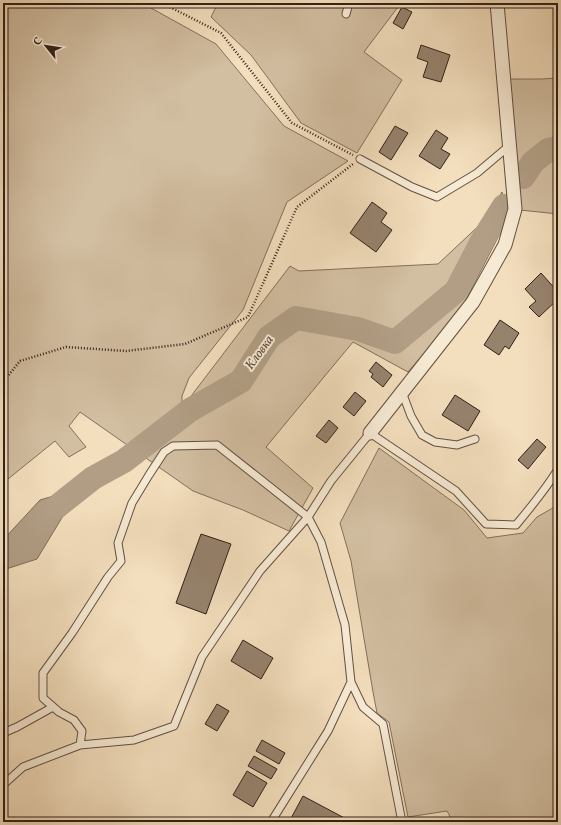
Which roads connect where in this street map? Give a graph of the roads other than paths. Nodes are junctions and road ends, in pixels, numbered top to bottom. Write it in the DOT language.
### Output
graph roads {
  1 [pos="349,3"];
  2 [pos="497,3"];
  3 [pos="346,14"];
  4 [pos="509,146"];
  5 [pos="360,158"];
  6 [pos="402,392"];
  7 [pos="370,433"];
  8 [pos="476,439"];
  9 [pos="558,469"];
  10 [pos="308,517"];
  11 [pos="350,682"];
  12 [pos="53,707"];
  13 [pos="3,733"];
  14 [pos="80,745"];
  15 [pos="3,784"];
  16 [pos="271,822"];
  17 [pos="402,822"];
  1 -- 3 [label="lane"];
  2 -- 4 [label="street"];
  4 -- 5 [label="lane"];
  4 -- 6 [label="street"];
  6 -- 7 [label="street"];
  6 -- 8 [label="lane"];
  7 -- 9 [label="lane"];
  7 -- 10 [label="lane"];
  10 -- 11 [label="lane"];
  10 -- 12 [label="lane"];
  10 -- 14 [label="lane"];
  11 -- 16 [label="lane"];
  11 -- 17 [label="lane"];
  12 -- 13 [label="lane"];
  12 -- 14 [label="lane"];
  14 -- 15 [label="lane"];
}
